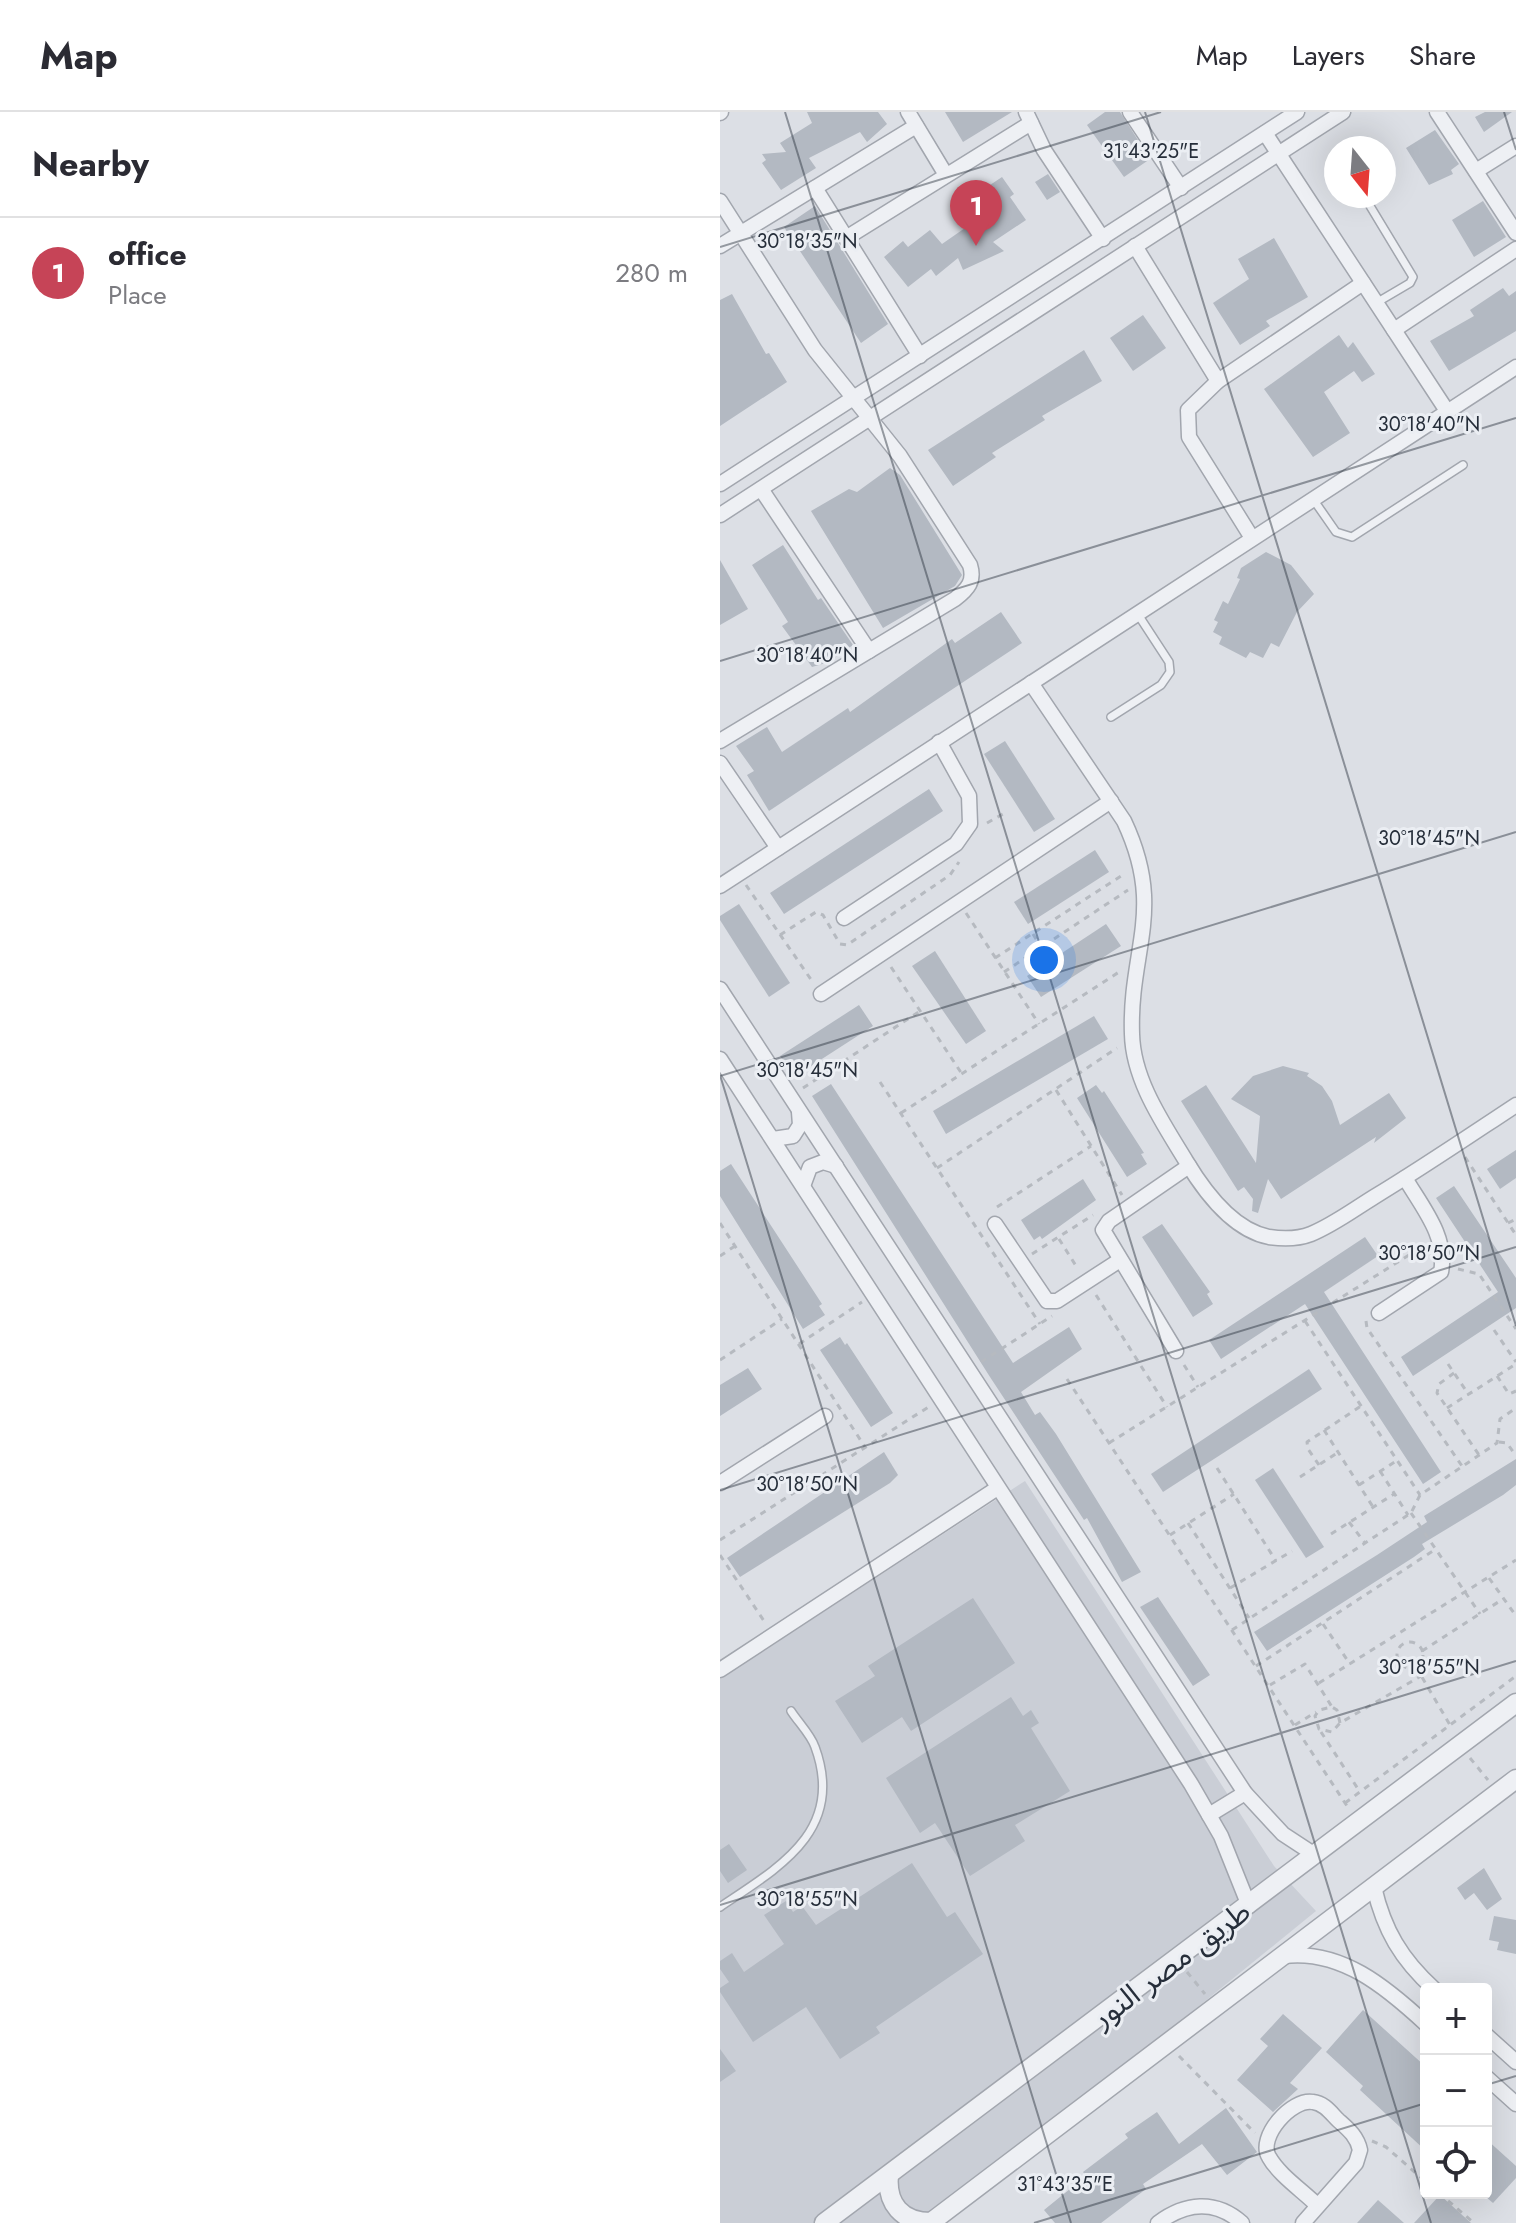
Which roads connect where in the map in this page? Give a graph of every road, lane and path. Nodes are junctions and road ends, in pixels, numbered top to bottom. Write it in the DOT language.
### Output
graph roads {
  1 [pos="908,112"];
  2 [pos="1130,112"];
  3 [pos="1297,112"];
  4 [pos="1343,112"];
  5 [pos="1437,112"];
  6 [pos="1028,117"];
  7 [pos="916,126"];
  8 [pos="1265,133"];
  9 [pos="1516,146"];
  10 [pos="1278,154"];
  11 [pos="1476,171"];
  12 [pos="946,175"];
  13 [pos="815,188"];
  14 [pos="1181,188"];
  15 [pos="720,201"];
  16 [pos="1371,208"];
  17 [pos="741,233"];
  18 [pos="1516,233"];
  19 [pos="846,238"];
  20 [pos="1103,239"];
  21 [pos="720,246"];
  22 [pos="1135,246"];
  23 [pos="1516,249"];
  24 [pos="1363,283"];
  25 [pos="1376,303"];
  26 [pos="1394,330"];
  27 [pos="920,356"];
  28 [pos="1516,367"];
  29 [pos="1218,381"];
  30 [pos="852,398"];
  31 [pos="1447,411"];
  32 [pos="870,418"];
  33 [pos="1463,465"];
  34 [pos="720,484"];
  35 [pos="761,489"];
  36 [pos="1312,498"];
  37 [pos="720,515"];
  38 [pos="1252,538"];
  39 [pos="1137,613"];
  40 [pos="869,651"];
  41 [pos="1031,683"];
  42 [pos="1111,717"];
  43 [pos="720,741"];
  44 [pos="939,742"];
  45 [pos="720,763"];
  46 [pos="1111,801"];
  47 [pos="1003,814"];
  48 [pos="983,825"];
  49 [pos="778,848"];
  50 [pos="1140,864"];
  51 [pos="739,874"];
  52 [pos="1144,880"];
  53 [pos="720,886"];
  54 [pos="959,902"];
  55 [pos="844,918"];
  56 [pos="867,931"];
  57 [pos="1033,934"];
  58 [pos="1041,947"];
  59 [pos="882,953"];
  60 [pos="995,958"];
  61 [pos="1139,959"];
  62 [pos="1004,972"];
  63 [pos="720,989"];
  64 [pos="821,994"];
  65 [pos="920,1011"];
  66 [pos="1039,1024"];
  67 [pos="1132,1038"];
  68 [pos="720,1059"];
  69 [pos="962,1074"];
  70 [pos="880,1082"];
  71 [pos="1055,1089"];
  72 [pos="790,1097"];
  73 [pos="1516,1105"];
  74 [pos="799,1111"];
  75 [pos="901,1113"];
  76 [pos="773,1139"];
  77 [pos="1457,1144"];
  78 [pos="1091,1146"];
  79 [pos="836,1166"];
  80 [pos="1189,1166"];
  81 [pos="937,1168"];
  82 [pos="1405,1178"];
  83 [pos="803,1186"];
  84 [pos="1122,1195"];
  85 [pos="995,1209"];
  86 [pos="1097,1213"];
  87 [pos="980,1218"];
  88 [pos="995,1219"];
  89 [pos="1516,1219"];
  90 [pos="720,1223"];
  91 [pos="973,1223"];
  92 [pos="1508,1223"];
  93 [pos="1516,1235"];
  94 [pos="1439,1236"];
  95 [pos="1059,1239"];
  96 [pos="735,1246"];
  97 [pos="1023,1250"];
  98 [pos="720,1256"];
  99 [pos="1120,1260"];
  100 [pos="1441,1272"];
  101 [pos="1087,1282"];
  102 [pos="872,1295"];
  103 [pos="1379,1313"];
  104 [pos="1053,1315"];
  105 [pos="782,1319"];
  106 [pos="1305,1321"];
  107 [pos="1040,1324"];
  108 [pos="1516,1329"];
  109 [pos="1494,1330"];
  110 [pos="799,1344"];
  111 [pos="1176,1351"];
  112 [pos="720,1360"];
  113 [pos="1516,1363"];
  114 [pos="1448,1364"];
  115 [pos="970,1369"];
  116 [pos="1454,1373"];
  117 [pos="1497,1376"];
  118 [pos="1067,1379"];
  119 [pos="1198,1387"];
  120 [pos="1516,1391"];
  121 [pos="1469,1395"];
  122 [pos="940,1400"];
  123 [pos="1361,1406"];
  124 [pos="1167,1407"];
  125 [pos="1447,1408"];
  126 [pos="1516,1408"];
  127 [pos="825,1416"];
  128 [pos="1324,1430"];
  129 [pos="1109,1443"];
  130 [pos="1497,1443"];
  131 [pos="865,1447"];
  132 [pos="1338,1452"];
  133 [pos="1479,1455"];
  134 [pos="1516,1456"];
  135 [pos="1396,1461"];
  136 [pos="1319,1465"];
  137 [pos="1462,1466"];
  138 [pos="1217,1468"];
  139 [pos="1380,1471"];
  140 [pos="1300,1477"];
  141 [pos="720,1483"];
  142 [pos="1359,1485"];
  143 [pos="996,1489"];
  144 [pos="1234,1494"];
  145 [pos="1394,1494"];
  146 [pos="1420,1495"];
  147 [pos="1373,1507"];
  148 [pos="1410,1514"];
  149 [pos="1349,1522"];
  150 [pos="1188,1523"];
  151 [pos="1331,1534"];
  152 [pos="1170,1535"];
  153 [pos="720,1540"];
  154 [pos="1365,1543"];
  155 [pos="1436,1549"];
  156 [pos="1292,1551"];
  157 [pos="720,1555"];
  158 [pos="1516,1560"];
  159 [pos="1276,1561"];
  160 [pos="1489,1578"];
  161 [pos="1230,1588"];
  162 [pos="1465,1592"];
  163 [pos="1503,1599"];
  164 [pos="1480,1614"];
  165 [pos="1516,1616"];
  166 [pos="1249,1618"];
  167 [pos="1323,1623"];
  168 [pos="1232,1630"];
  169 [pos="772,1634"];
  170 [pos="1399,1634"];
  171 [pos="1405,1643"];
  172 [pos="1422,1651"];
  173 [pos="1350,1664"];
  174 [pos="1256,1666"];
  175 [pos="1416,1667"];
  176 [pos="720,1670"];
  177 [pos="1421,1676"];
  178 [pos="1516,1676"];
  179 [pos="1319,1683"];
  180 [pos="1269,1686"];
  181 [pos="1516,1703"];
  182 [pos="1332,1707"];
  183 [pos="1319,1710"];
  184 [pos="791,1711"];
  185 [pos="1340,1723"];
  186 [pos="1294,1725"];
  187 [pos="1450,1725"];
  188 [pos="1319,1729"];
  189 [pos="1460,1746"];
  190 [pos="1516,1779"];
  191 [pos="1360,1792"];
  192 [pos="1245,1793"];
  193 [pos="1498,1793"];
  194 [pos="1345,1803"];
  195 [pos="1209,1815"];
  196 [pos="1358,1823"];
  197 [pos="1315,1855"];
  198 [pos="1374,1887"];
  199 [pos="1249,1906"];
  200 [pos="720,1907"];
  201 [pos="1283,1956"];
  202 [pos="1177,1959"];
  203 [pos="1427,1983"];
  204 [pos="1216,2007"];
  205 [pos="1420,2019"];
  206 [pos="1492,2040"];
  207 [pos="1167,2044"];
  208 [pos="1516,2062"];
  209 [pos="1492,2082"];
  210 [pos="1516,2104"];
  211 [pos="1359,2143"];
  212 [pos="1266,2144"];
  213 [pos="889,2175"];
  214 [pos="1420,2177"];
  215 [pos="1446,2199"];
  216 [pos="1318,2206"];
  217 [pos="930,2222"];
  218 [pos="829,2223"];
  219 [pos="1158,2223"];
  220 [pos="1242,2223"];
  221 [pos="1303,2223"];
  222 [pos="1474,2223"];
  1 -- 7 [label="street"];
  2 -- 14 [label="street"];
  3 -- 8 [label="street"];
  4 -- 10 [label="street"];
  5 -- 11 [label="street"];
  6 -- 12 [label="street"];
  6 -- 20 [label="street"];
  7 -- 12 [label="street"];
  7 -- 13 [label="street"];
  8 -- 10 [label="street"];
  8 -- 14 [label="street"];
  9 -- 11 [label="street"];
  10 -- 22 [label="street"];
  10 -- 24 [label="street"];
  11 -- 18 [label="street"];
  12 -- 19 [label="street"];
  13 -- 17 [label="street"];
  13 -- 19 [label="street"];
  14 -- 20 [label="street"];
  15 -- 17 [label="street"];
  16 -- 25 [label="lane"];
  17 -- 21 [label="street"];
  17 -- 30 [label="street"];
  19 -- 27 [label="street"];
  20 -- 27 [label="street"];
  22 -- 29 [label="street"];
  22 -- 32 [label="street"];
  23 -- 26 [label="street"];
  24 -- 25 [label="street"];
  24 -- 29 [label="street"];
  25 -- 26 [label="street"];
  26 -- 31 [label="street"];
  27 -- 30 [label="street"];
  28 -- 31 [label="street"];
  29 -- 38 [label="street"];
  30 -- 32 [label="street"];
  30 -- 34 [label="street"];
  31 -- 36 [label="street"];
  32 -- 35 [label="street"];
  32 -- 40 [label="street"];
  33 -- 36 [label="lane"];
  35 -- 37 [label="street"];
  35 -- 40 [label="street"];
  36 -- 38 [label="street"];
  38 -- 39 [label="street"];
  39 -- 41 [label="street"];
  39 -- 42 [label="lane"];
  40 -- 43 [label="street"];
  41 -- 44 [label="street"];
  41 -- 46 [label="street"];
  44 -- 49 [label="street"];
  44 -- 55 [label="street"];
  45 -- 49 [label="street"];
  46 -- 50 [label="street"];
  46 -- 54 [label="street"];
  47 -- 48 [label="path"];
  49 -- 51 [label="street"];
  50 -- 52 [label="street"];
  50 -- 57 [label="path"];
  51 -- 53 [label="street"];
  51 -- 64 [label="path"];
  52 -- 58 [label="path"];
  52 -- 61 [label="street"];
  54 -- 59 [label="street"];
  54 -- 60 [label="path"];
  56 -- 59 [label="path"];
  57 -- 58 [label="path"];
  57 -- 60 [label="path"];
  58 -- 62 [label="path"];
  59 -- 64 [label="street"];
  59 -- 65 [label="path"];
  60 -- 62 [label="path"];
  61 -- 66 [label="path"];
  61 -- 67 [label="street"];
  62 -- 66 [label="path"];
  63 -- 72 [label="street"];
  65 -- 69 [label="path"];
  65 -- 72 [label="path"];
  66 -- 69 [label="path"];
  67 -- 71 [label="path"];
  67 -- 80 [label="street"];
  68 -- 76 [label="street"];
  69 -- 75 [label="path"];
  70 -- 75 [label="path"];
  71 -- 78 [label="path"];
  71 -- 81 [label="path"];
  72 -- 74 [label="street"];
  73 -- 77 [label="street"];
  74 -- 76 [label="street"];
  74 -- 79 [label="street"];
  75 -- 81 [label="path"];
  76 -- 83 [label="street"];
  77 -- 82 [label="street"];
  77 -- 92 [label="path"];
  78 -- 84 [label="path"];
  78 -- 85 [label="path"];
  79 -- 83 [label="street"];
  79 -- 115 [label="street"];
  80 -- 82 [label="street"];
  80 -- 99 [label="street"];
  81 -- 91 [label="path"];
  82 -- 94 [label="street"];
  83 -- 102 [label="street"];
  85 -- 88 [label="path"];
  85 -- 88 [label="path"];
  86 -- 95 [label="path"];
  87 -- 91 [label="path"];
  88 -- 101 [label="street"];
  89 -- 92 [label="path"];
  90 -- 96 [label="path"];
  91 -- 107 [label="path"];
  92 -- 93 [label="path"];
  94 -- 100 [label="street"];
  94 -- 106 [label="path"];
  95 -- 97 [label="path"];
  95 -- 101 [label="path"];
  96 -- 98 [label="path"];
  96 -- 105 [label="path"];
  99 -- 101 [label="street"];
  99 -- 111 [label="street"];
  100 -- 103 [label="street"];
  100 -- 108 [label="path"];
  101 -- 124 [label="path"];
  102 -- 110 [label="path"];
  102 -- 122 [label="street"];
  103 -- 137 [label="path"];
  104 -- 107 [label="path"];
  105 -- 110 [label="path"];
  105 -- 112 [label="path"];
  106 -- 119 [label="path"];
  106 -- 123 [label="path"];
  107 -- 115 [label="path"];
  109 -- 113 [label="path"];
  110 -- 131 [label="path"];
  111 -- 119 [label="path"];
  113 -- 117 [label="path"];
  114 -- 116 [label="path"];
  115 -- 192 [label="street"];
  116 -- 121 [label="path"];
  116 -- 125 [label="path"];
  117 -- 120 [label="path"];
  117 -- 121 [label="path"];
  118 -- 129 [label="path"];
  119 -- 124 [label="path"];
  121 -- 125 [label="path"];
  122 -- 131 [label="path"];
  122 -- 143 [label="street"];
  123 -- 128 [label="path"];
  123 -- 135 [label="path"];
  124 -- 129 [label="path"];
  125 -- 133 [label="path"];
  126 -- 130 [label="path"];
  127 -- 141 [label="street"];
  128 -- 132 [label="path"];
  128 -- 136 [label="path"];
  129 -- 152 [label="path"];
  130 -- 133 [label="path"];
  130 -- 134 [label="path"];
  131 -- 153 [label="path"];
  132 -- 136 [label="path"];
  132 -- 142 [label="path"];
  133 -- 137 [label="path"];
  135 -- 139 [label="path"];
  135 -- 146 [label="path"];
  136 -- 140 [label="path"];
  137 -- 146 [label="path"];
  138 -- 144 [label="path"];
  139 -- 142 [label="path"];
  139 -- 145 [label="path"];
  142 -- 147 [label="path"];
  143 -- 169 [label="street"];
  143 -- 195 [label="street"];
  144 -- 150 [label="path"];
  144 -- 159 [label="path"];
  145 -- 147 [label="path"];
  145 -- 148 [label="path"];
  146 -- 148 [label="path"];
  147 -- 149 [label="path"];
  148 -- 154 [label="path"];
  148 -- 155 [label="path"];
  149 -- 151 [label="path"];
  149 -- 154 [label="path"];
  150 -- 152 [label="path"];
  150 -- 161 [label="path"];
  152 -- 168 [label="path"];
  154 -- 166 [label="path"];
  155 -- 162 [label="path"];
  155 -- 167 [label="path"];
  156 -- 159 [label="path"];
  157 -- 169 [label="path"];
  158 -- 160 [label="path"];
  159 -- 161 [label="path"];
  160 -- 162 [label="path"];
  160 -- 163 [label="path"];
  161 -- 166 [label="path"];
  162 -- 164 [label="path"];
  162 -- 170 [label="path"];
  163 -- 164 [label="path"];
  163 -- 165 [label="path"];
  164 -- 172 [label="path"];
  166 -- 168 [label="path"];
  167 -- 173 [label="path"];
  167 -- 174 [label="path"];
  168 -- 174 [label="path"];
  169 -- 176 [label="street"];
  170 -- 171 [label="path"];
  170 -- 173 [label="path"];
  171 -- 172 [label="path"];
  171 -- 175 [label="path"];
  172 -- 175 [label="path"];
  173 -- 179 [label="path"];
  174 -- 180 [label="path"];
  175 -- 177 [label="path"];
  177 -- 185 [label="path"];
  177 -- 187 [label="path"];
  178 -- 187 [label="path"];
  179 -- 180 [label="path"];
  179 -- 182 [label="path"];
  180 -- 186 [label="path"];
  181 -- 189 [label="street, طريق مصر النور"];
  182 -- 183 [label="path"];
  182 -- 185 [label="path"];
  183 -- 186 [label="path"];
  183 -- 188 [label="path"];
  184 -- 200 [label="lane"];
  185 -- 188 [label="path"];
  186 -- 194 [label="path"];
  187 -- 191 [label="path"];
  188 -- 191 [label="path"];
  189 -- 193 [label="path"];
  189 -- 196 [label="street, طريق مصر النور"];
  190 -- 193 [label="street, طريق مصر النور"];
  191 -- 194 [label="path"];
  192 -- 195 [label="street"];
  192 -- 197 [label="street"];
  193 -- 198 [label="street, طريق مصر النور"];
  194 -- 196 [label="path"];
  195 -- 199 [label="street"];
  196 -- 197 [label="street, طريق مصر النور"];
  197 -- 199 [label="street, طريق مصر النور"];
  198 -- 201 [label="street, طريق مصر النور"];
  198 -- 203 [label="street"];
  199 -- 202 [label="street, طريق مصر النور"];
  201 -- 204 [label="street, طريق مصر النور"];
  201 -- 205 [label="street"];
  202 -- 204 [label="path"];
  202 -- 213 [label="street, طريق مصر النور"];
  204 -- 207 [label="street, طريق مصر النور"];
  206 -- 208 [label="street"];
  207 -- 212 [label="path"];
  207 -- 217 [label="street, طريق مصر النور"];
  209 -- 210 [label="street"];
  211 -- 212 [label="street"];
  211 -- 214 [label="path"];
  211 -- 216 [label="street"];
  212 -- 216 [label="street"];
  213 -- 217 [label="street"];
  213 -- 218 [label="street, طريق مصر النور"];
  215 -- 222 [label="path"];
  216 -- 221 [label="street"];
  219 -- 220 [label="street"];
}
